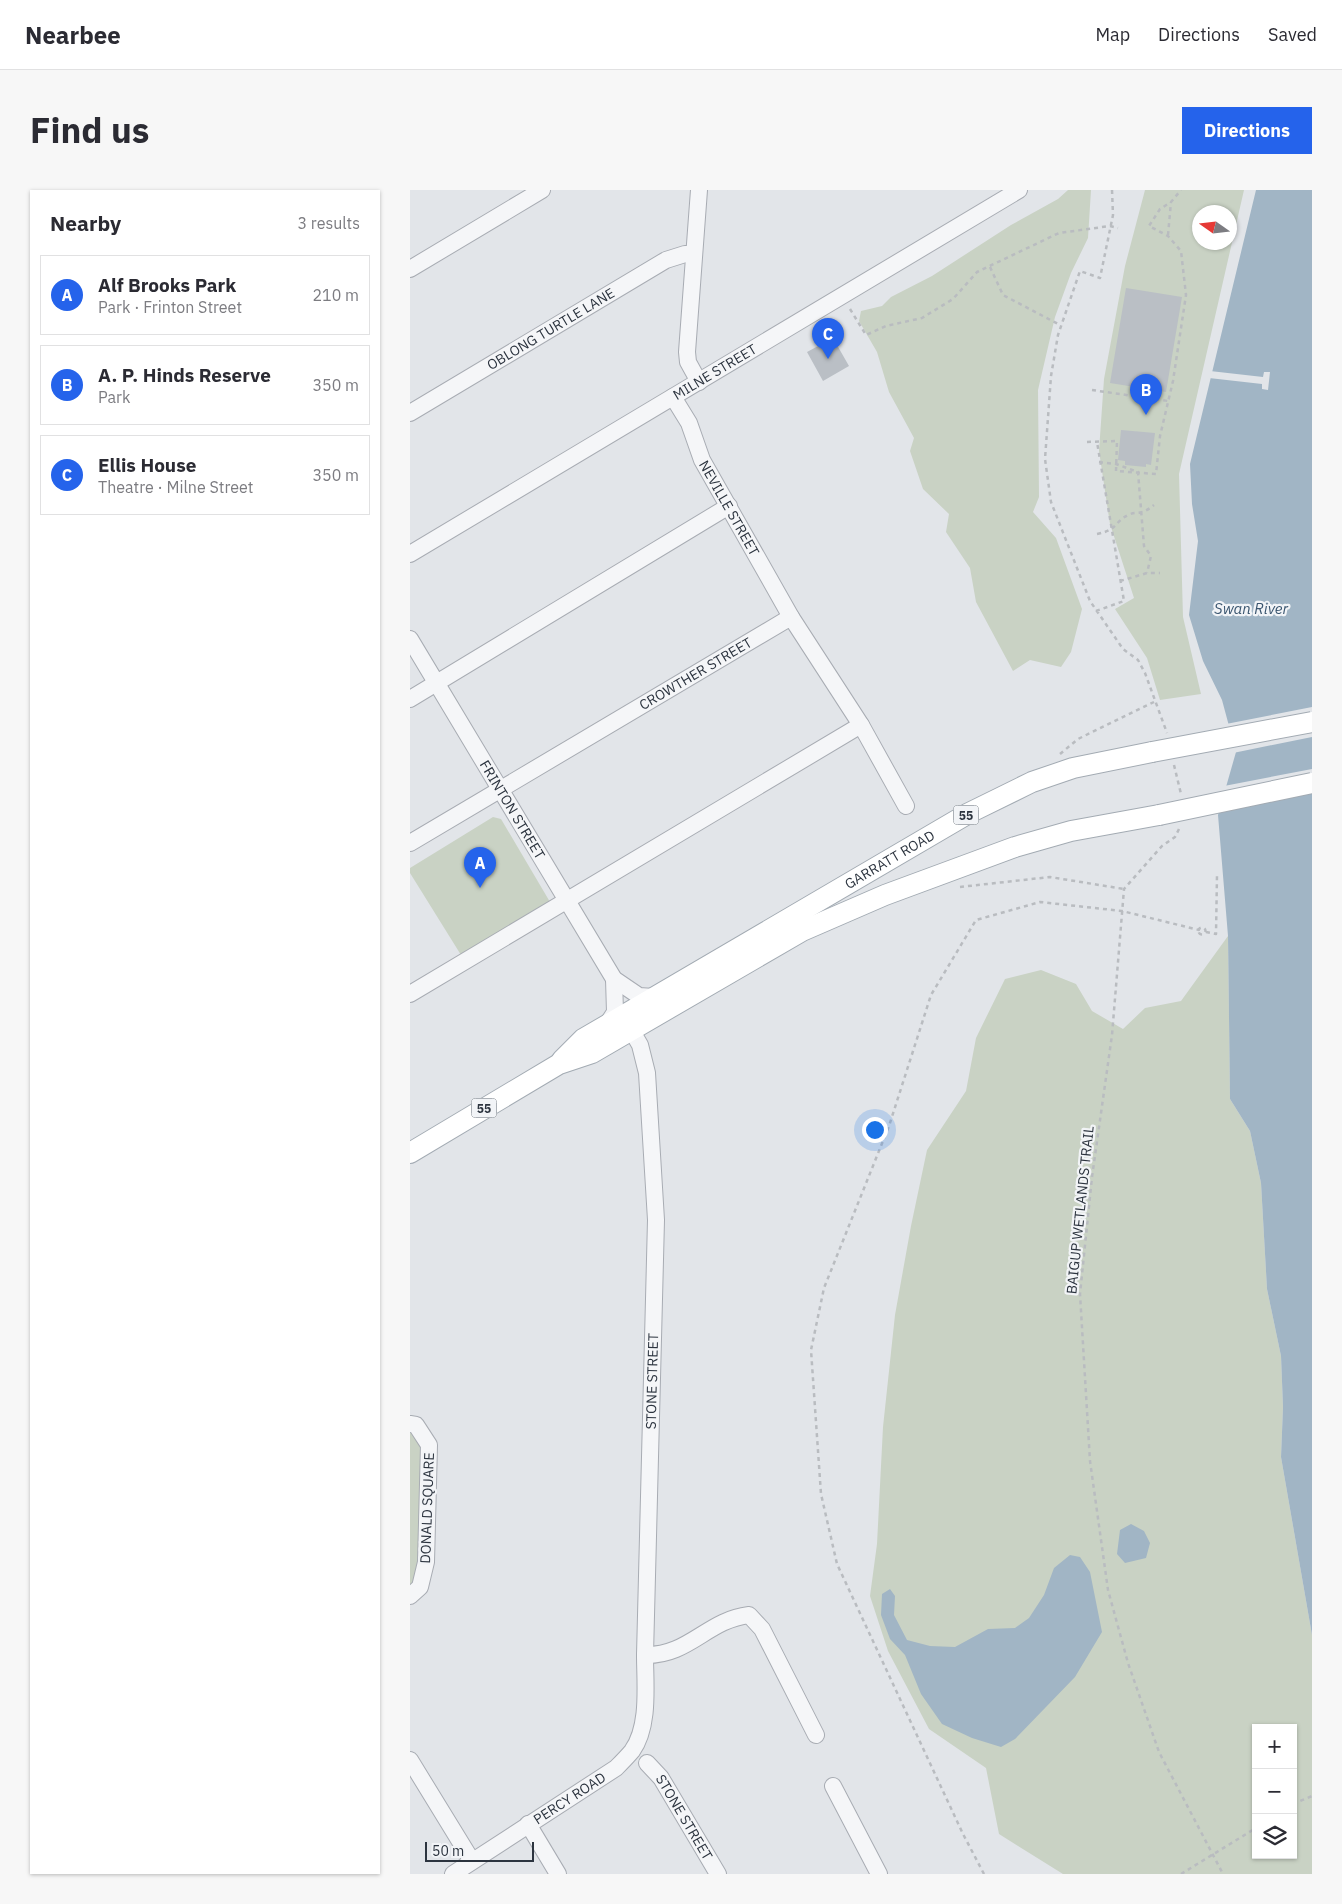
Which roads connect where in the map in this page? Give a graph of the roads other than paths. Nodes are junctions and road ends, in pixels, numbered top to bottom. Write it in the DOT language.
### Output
graph roads {
  1 [pos="542,190"];
  2 [pos="699,190"];
  3 [pos="1019,190"];
  4 [pos="694,254"];
  5 [pos="410,269"];
  6 [pos="699,382"];
  7 [pos="673,397"];
  8 [pos="410,412"];
  9 [pos="729,506"];
  10 [pos="410,554"];
  11 [pos="791,617"];
  12 [pos="410,639"];
  13 [pos="436,683"];
  14 [pos="410,698"];
  15 [pos="1312,722"];
  16 [pos="861,725"];
  17 [pos="1312,783"];
  18 [pos="500,790"];
  19 [pos="906,806"];
  20 [pos="410,843"];
  21 [pos="567,901"];
  22 [pos="614,979"];
  23 [pos="410,994"];
  24 [pos="654,997"];
  25 [pos="620,1024"];
  26 [pos="410,1152"];
  27 [pos="410,1424"];
  28 [pos="410,1596"];
  29 [pos="646,1656"];
  30 [pos="816,1736"];
  31 [pos="632,1751"];
  32 [pos="410,1760"];
  33 [pos="647,1763"];
  34 [pos="833,1786"];
  35 [pos="528,1824"];
  36 [pos="472,1861"];
  37 [pos="452,1874"];
  38 [pos="558,1874"];
  39 [pos="718,1874"];
  40 [pos="879,1874"];
  1 -- 5 [label="street"];
  2 -- 4 [label="street"];
  3 -- 6 [label="street, MILNE STREET"];
  4 -- 6 [label="street"];
  4 -- 8 [label="street, OBLONG TURTLE LANE"];
  6 -- 7 [label="street, MILNE STREET"];
  7 -- 9 [label="street, NEVILLE STREET"];
  7 -- 10 [label="street, MILNE STREET"];
  9 -- 11 [label="street, NEVILLE STREET"];
  9 -- 13 [label="street"];
  11 -- 16 [label="street"];
  11 -- 18 [label="street, CROWTHER STREET"];
  12 -- 13 [label="street, FRINTON STREET"];
  13 -- 14 [label="street"];
  13 -- 18 [label="street, FRINTON STREET"];
  15 -- 24 [label="main road, GARRATT ROAD / 55, bridge"];
  16 -- 19 [label="street"];
  16 -- 21 [label="street"];
  17 -- 25 [label="main road, GARRATT ROAD / 55, bridge"];
  18 -- 20 [label="street, CROWTHER STREET"];
  18 -- 21 [label="street, FRINTON STREET"];
  21 -- 22 [label="street, FRINTON STREET"];
  21 -- 23 [label="street"];
  22 -- 24 [label="street, FRINTON STREET"];
  22 -- 25 [label="street, FRINTON STREET"];
  24 -- 25 [label="main road, GARRATT ROAD / 55"];
  25 -- 26 [label="main road, GARRATT ROAD / 55"];
  25 -- 29 [label="street, STONE STREET"];
  27 -- 28 [label="street, DONALD SQUARE"];
  29 -- 30 [label="street"];
  29 -- 31 [label="street, STONE STREET"];
  31 -- 35 [label="street, PERCY ROAD"];
  32 -- 36 [label="street"];
  33 -- 39 [label="street, STONE STREET"];
  34 -- 40 [label="street"];
  35 -- 36 [label="street, PERCY ROAD"];
  35 -- 38 [label="street"];
  36 -- 37 [label="street, PERCY ROAD"];
}
